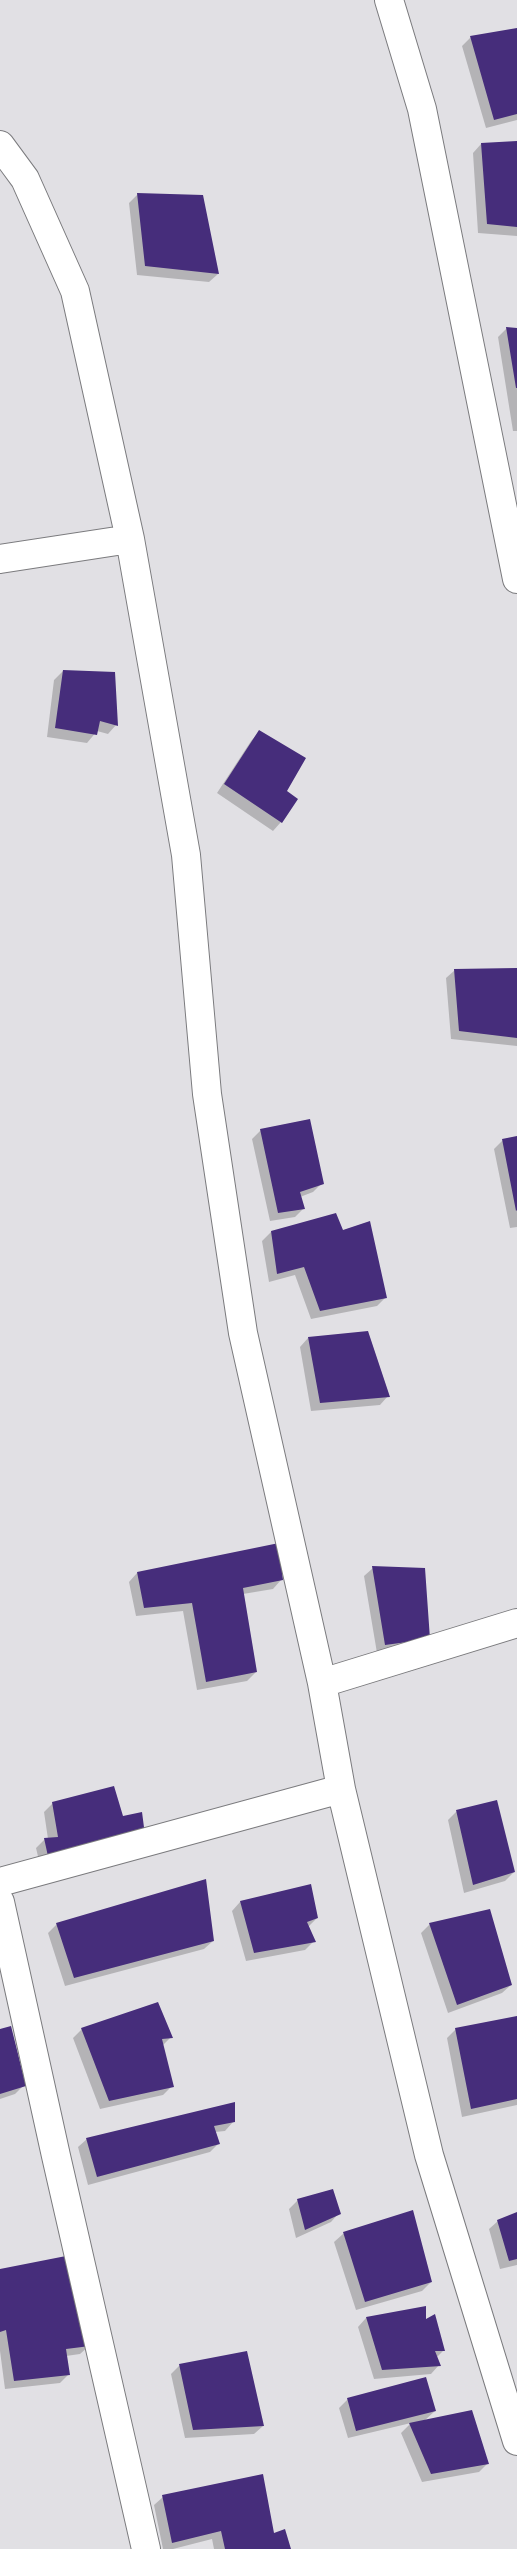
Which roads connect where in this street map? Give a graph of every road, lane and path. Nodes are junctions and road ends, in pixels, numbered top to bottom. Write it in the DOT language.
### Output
graph roads {
  1 [pos="389,0"];
  2 [pos="0,145"];
  3 [pos="130,539"];
  4 [pos="0,559"];
  5 [pos="517,579"];
  6 [pos="517,1623"];
  7 [pos="322,1683"];
  8 [pos="342,1789"];
  9 [pos="0,1882"];
  10 [pos="0,1902"];
  11 [pos="517,2441"];
  12 [pos="146,2549"];
  1 -- 5 [label="street"];
  2 -- 3 [label="street"];
  3 -- 4 [label="street"];
  3 -- 7 [label="street"];
  6 -- 7 [label="street"];
  7 -- 8 [label="street"];
  8 -- 9 [label="street"];
  8 -- 11 [label="street"];
  10 -- 12 [label="street"];
}
